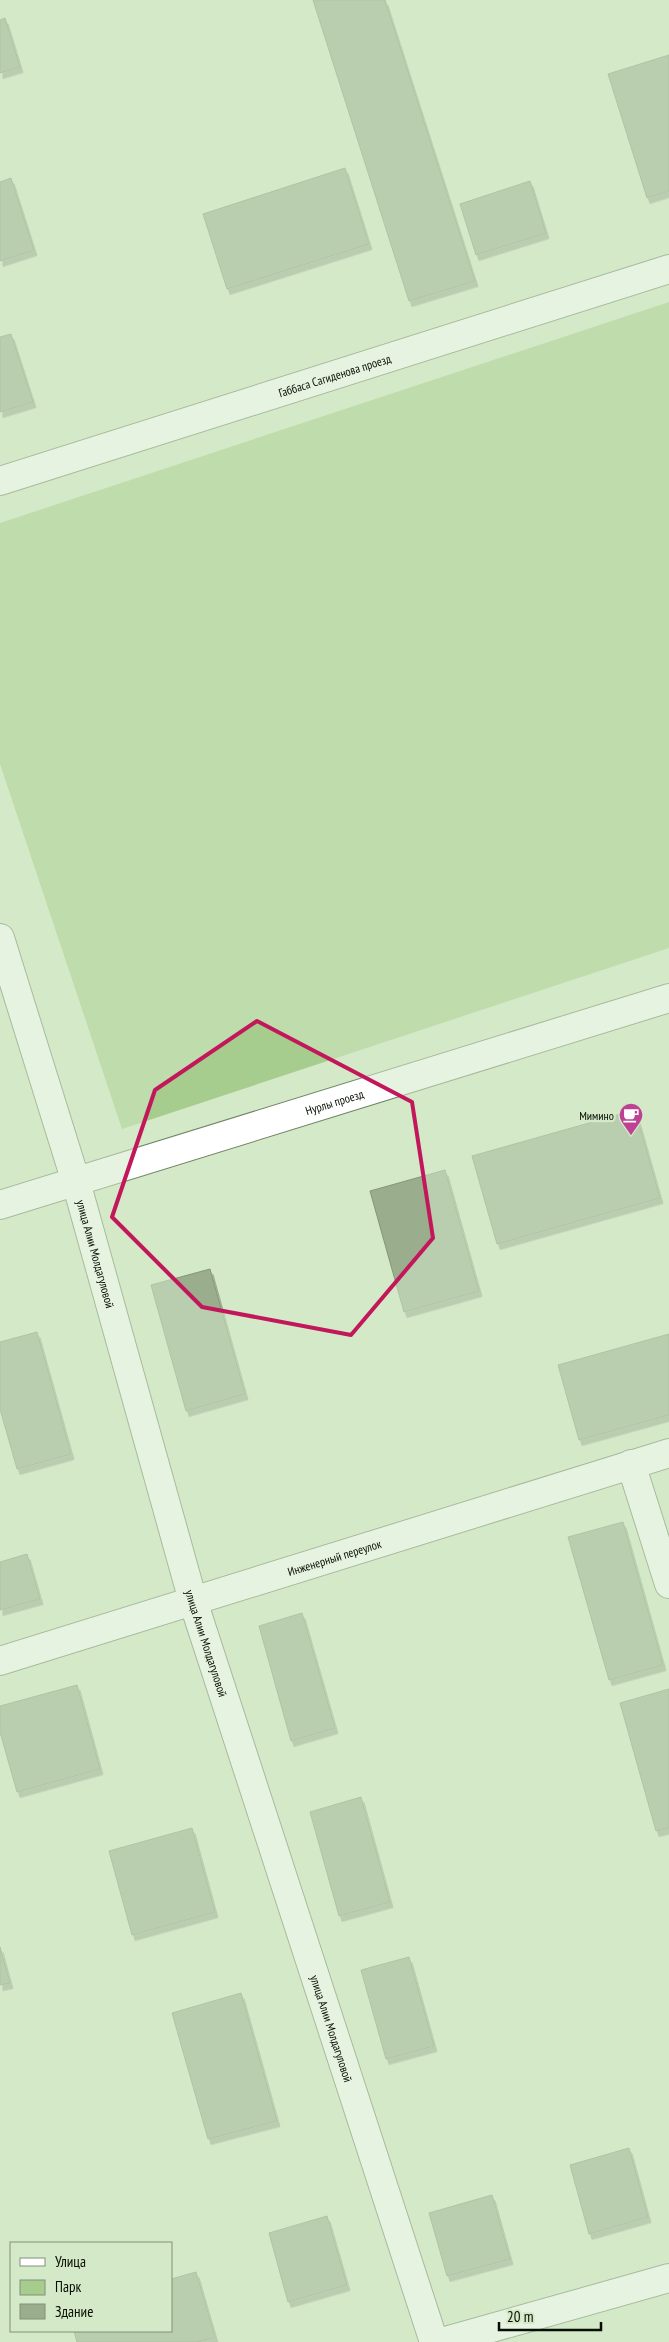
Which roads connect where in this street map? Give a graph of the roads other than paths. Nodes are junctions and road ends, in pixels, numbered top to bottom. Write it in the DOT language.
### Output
graph roads {
  1 [pos="669,270"];
  2 [pos="0,481"];
  3 [pos="0,938"];
  4 [pos="669,998"];
  5 [pos="76,1182"];
  6 [pos="0,1205"];
  7 [pos="669,1453"];
  8 [pos="630,1464"];
  9 [pos="669,1584"];
  10 [pos="193,1601"];
  11 [pos="0,1661"];
  12 [pos="669,2278"];
  13 [pos="434,2342"];
  14 [pos="442,2342"];
  1 -- 2 [label="street, Габбаса Сагиденова проезд"];
  3 -- 5 [label="street, улица Алии Молдагуловой"];
  4 -- 5 [label="street, Нурлы проезд"];
  5 -- 6 [label="street, Нурлы проезд"];
  5 -- 10 [label="street, улица Алии Молдагуловой"];
  7 -- 8 [label="street, Инженерный переулок"];
  8 -- 9 [label="street"];
  8 -- 10 [label="street, Инженерный переулок"];
  10 -- 11 [label="street, Инженерный переулок"];
  10 -- 13 [label="street, улица Алии Молдагуловой"];
  12 -- 14 [label="street"];
}
